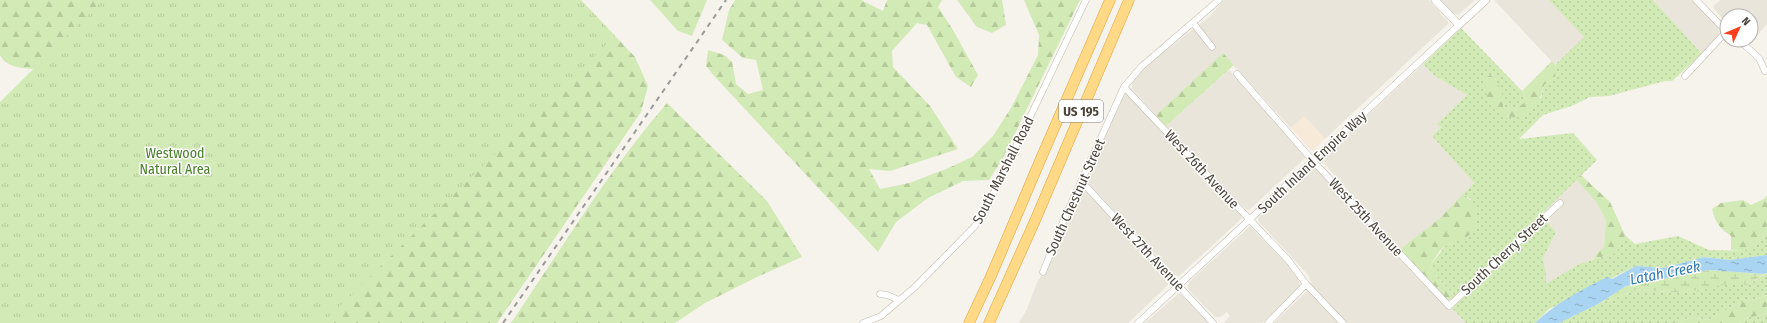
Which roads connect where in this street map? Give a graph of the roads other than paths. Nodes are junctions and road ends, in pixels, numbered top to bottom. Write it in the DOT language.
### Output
graph roads {
  1 [pos="1086,0"];
  2 [pos="1110,0"];
  3 [pos="1129,0"];
  4 [pos="1219,0"];
  5 [pos="1435,0"];
  6 [pos="1486,0"];
  7 [pos="1696,0"];
  8 [pos="1193,23"];
  9 [pos="1459,25"];
  10 [pos="1719,25"];
  11 [pos="1719,40"];
  12 [pos="1212,48"];
  13 [pos="1748,48"];
  14 [pos="1765,71"];
  15 [pos="1237,74"];
  16 [pos="1685,76"];
  17 [pos="1124,87"];
  18 [pos="1313,161"];
  19 [pos="1082,182"];
  20 [pos="1560,203"];
  21 [pos="1250,220"];
  22 [pos="1043,272"];
  23 [pos="1011,275"];
  24 [pos="991,276"];
  25 [pos="1306,284"];
  26 [pos="1178,286"];
  27 [pos="880,294"];
  28 [pos="899,300"];
  29 [pos="1449,306"];
  30 [pos="863,323"];
  31 [pos="969,323"];
  32 [pos="974,323"];
  33 [pos="989,323"];
  34 [pos="994,323"];
  35 [pos="1138,323"];
  36 [pos="1213,323"];
  37 [pos="1268,323"];
  38 [pos="1343,323"];
  1 -- 28 [label="street, South Marshall Road"];
  2 -- 24 [label="highway, US 195"];
  3 -- 23 [label="highway, US 195"];
  4 -- 8 [label="street, South Chestnut Street"];
  5 -- 9 [label="street"];
  6 -- 9 [label="street, South Inland Empire Way"];
  7 -- 10 [label="street"];
  8 -- 12 [label="street"];
  8 -- 17 [label="street, South Chestnut Street"];
  9 -- 18 [label="street, South Inland Empire Way"];
  11 -- 16 [label="street"];
  13 -- 14 [label="street"];
  15 -- 18 [label="street, West 25th Avenue"];
  17 -- 19 [label="street, South Chestnut Street"];
  17 -- 21 [label="street, West 26th Avenue"];
  18 -- 21 [label="street, South Inland Empire Way"];
  18 -- 29 [label="street, West 25th Avenue"];
  19 -- 22 [label="street, South Chestnut Street"];
  19 -- 26 [label="street, West 27th Avenue"];
  20 -- 29 [label="street, South Cherry Street"];
  21 -- 25 [label="street, West 26th Avenue"];
  21 -- 26 [label="street, South Inland Empire Way"];
  23 -- 33 [label="highway, US 195"];
  23 -- 34 [label="highway"];
  24 -- 31 [label="highway, US 195"];
  24 -- 32 [label="highway"];
  25 -- 37 [label="street"];
  25 -- 38 [label="street, West 26th Avenue"];
  26 -- 35 [label="street, South Inland Empire Way"];
  26 -- 36 [label="street, West 27th Avenue"];
  27 -- 28 [label="street"];
  28 -- 30 [label="street, South Marshall Road"];
}
